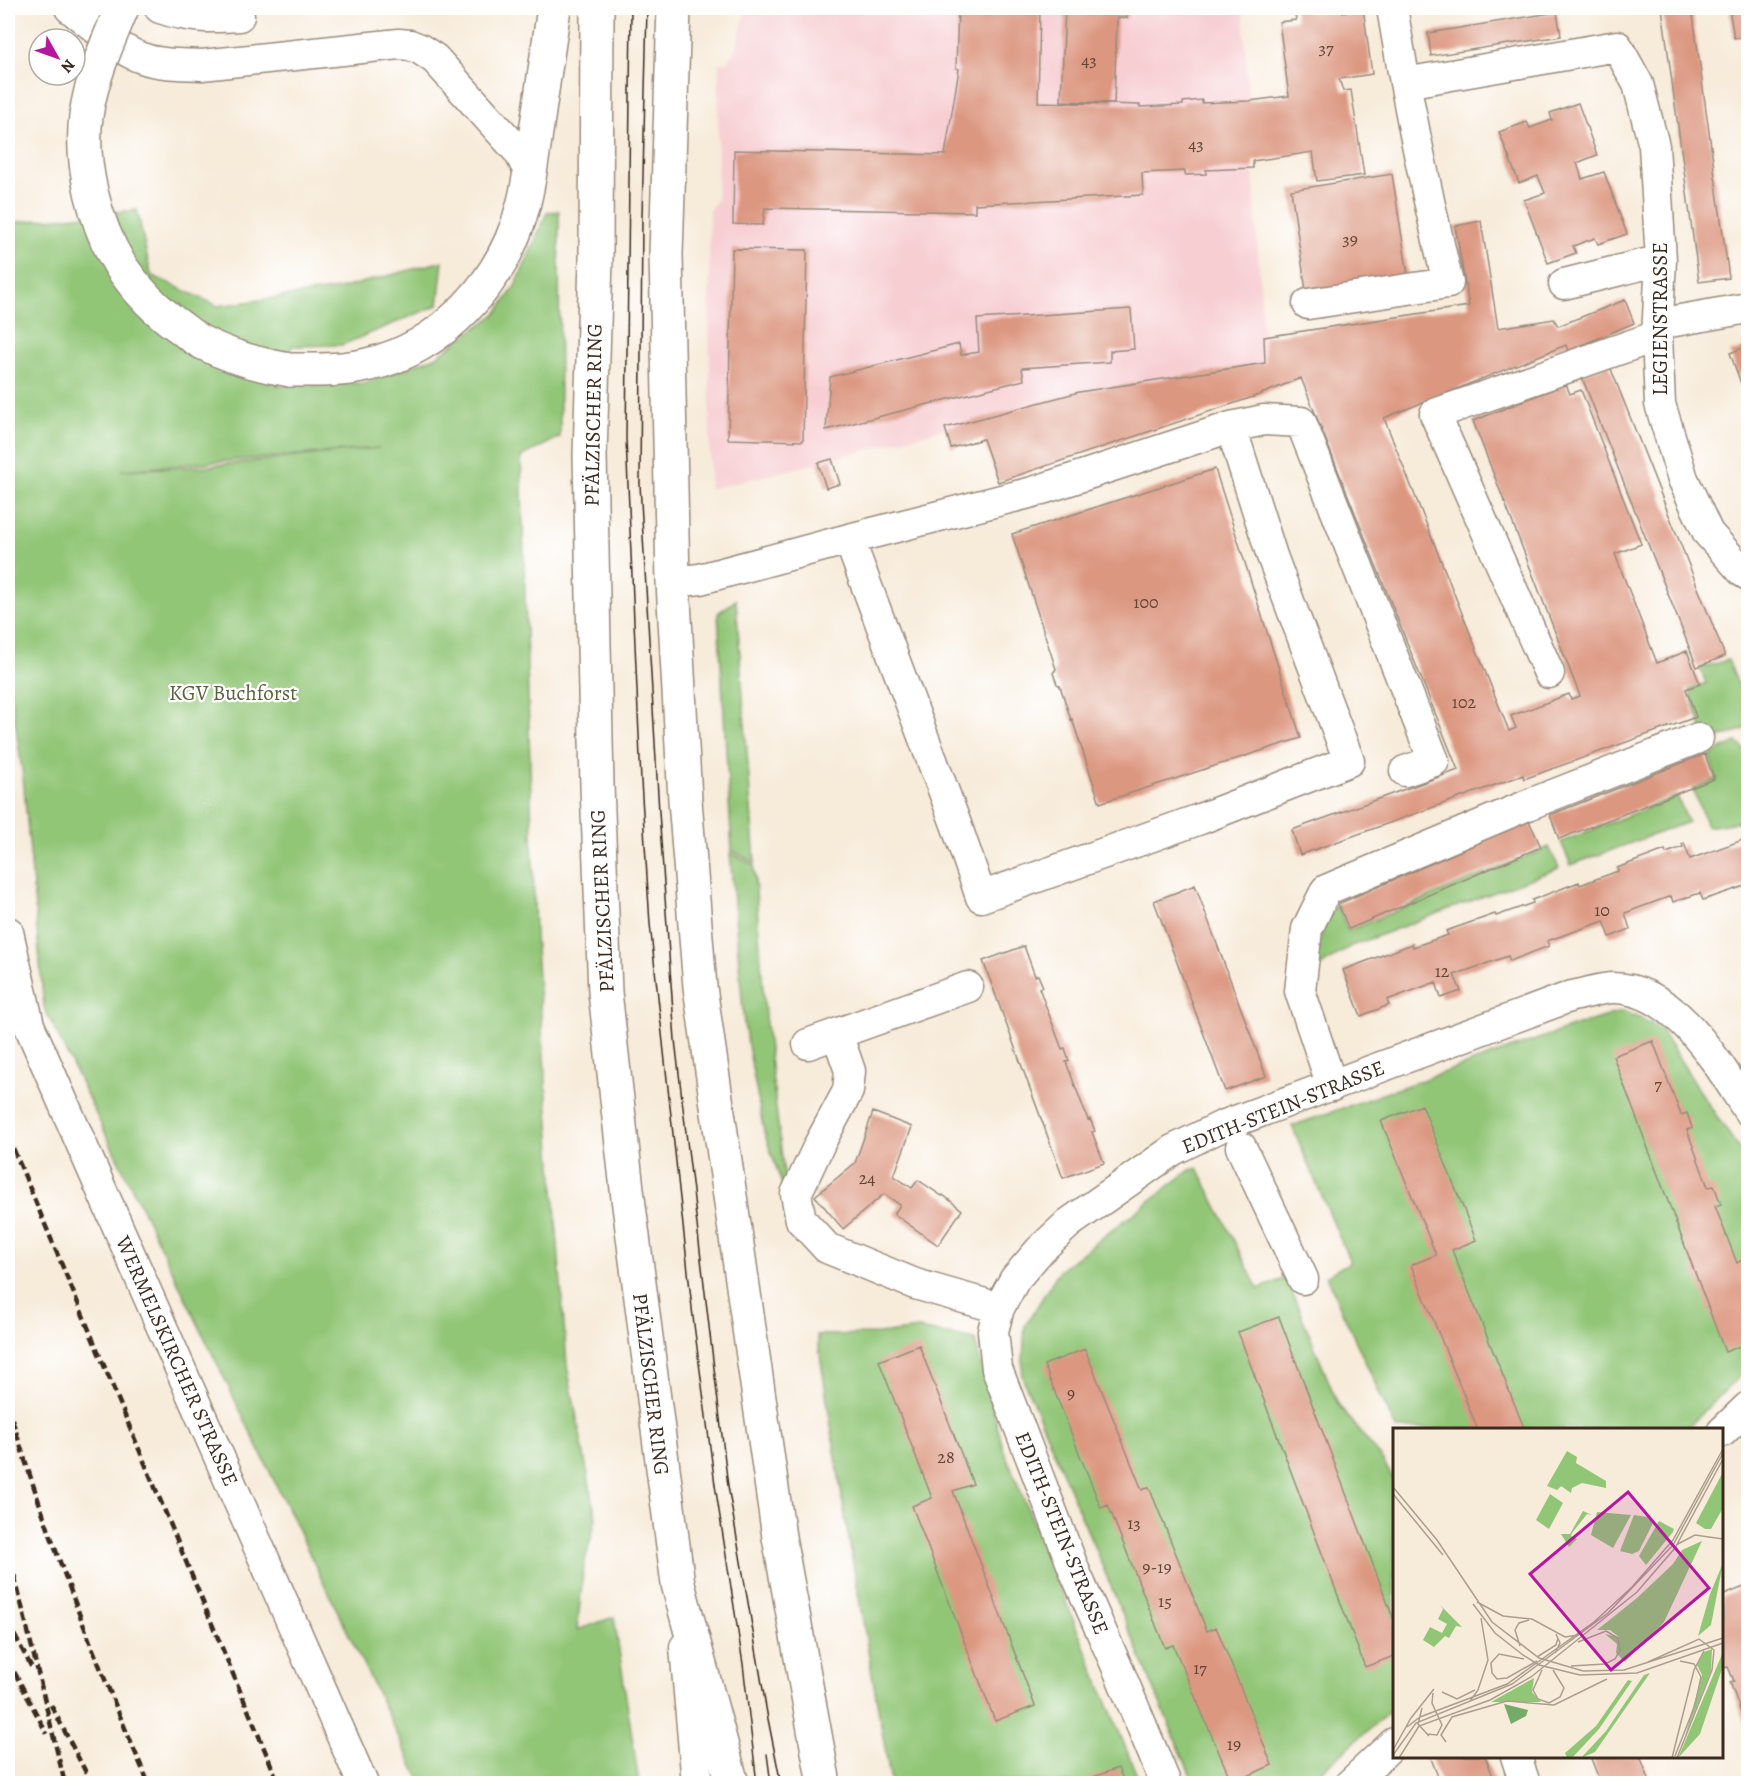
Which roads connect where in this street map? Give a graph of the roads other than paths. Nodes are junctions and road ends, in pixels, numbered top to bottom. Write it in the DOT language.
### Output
graph roads {
  1 [pos="70,8"];
  2 [pos="122,8"];
  3 [pos="160,8"];
  4 [pos="554,8"];
  5 [pos="597,8"];
  6 [pos="674,8"];
  7 [pos="1392,8"];
  8 [pos="239,16"];
  9 [pos="1405,83"];
  10 [pos="530,172"];
  11 [pos="1661,260"];
  12 [pos="1563,284"];
  13 [pos="1308,303"];
  14 [pos="1749,308"];
  15 [pos="1657,330"];
  16 [pos="1231,427"];
  17 [pos="849,539"];
  18 [pos="1749,575"];
  19 [pos="673,582"];
  20 [pos="1549,673"];
  21 [pos="1698,738"];
  22 [pos="1405,771"];
  23 [pos="8,932"];
  24 [pos="968,987"];
  25 [pos="837,1034"];
  26 [pos="808,1044"];
  27 [pos="1332,1086"];
  28 [pos="1749,1110"];
  29 [pos="1241,1148"];
  30 [pos="1303,1279"];
  31 [pos="999,1308"];
  32 [pos="1749,1407"];
  33 [pos="1723,1431"];
  34 [pos="682,1602"];
  35 [pos="1393,1745"];
  36 [pos="1517,1758"];
  37 [pos="363,1784"];
  38 [pos="697,1784"];
  39 [pos="732,1784"];
  40 [pos="824,1784"];
  41 [pos="1166,1784"];
  42 [pos="1350,1784"];
  43 [pos="1525,1784"];
  1 -- 10 [label="street"];
  2 -- 10 [label="main road, bridge"];
  3 -- 8 [label="street"];
  4 -- 10 [label="main road"];
  5 -- 34 [label="main road, PFÄLZISCHER RING"];
  6 -- 19 [label="main road"];
  7 -- 9 [label="street"];
  9 -- 11 [label="street, LEGIENSTRASSE"];
  9 -- 13 [label="street"];
  11 -- 12 [label="street"];
  11 -- 15 [label="street, LEGIENSTRASSE"];
  14 -- 15 [label="street"];
  15 -- 18 [label="street, LEGIENSTRASSE"];
  15 -- 20 [label="street"];
  16 -- 17 [label="street"];
  16 -- 17 [label="street"];
  16 -- 22 [label="street"];
  17 -- 19 [label="street"];
  19 -- 40 [label="main road"];
  21 -- 27 [label="street"];
  23 -- 37 [label="street, WERMELSKIRCHER STRASSE"];
  24 -- 25 [label="street"];
  25 -- 26 [label="street"];
  25 -- 31 [label="street"];
  27 -- 28 [label="street, EDITH-STEIN-STRASSE"];
  27 -- 31 [label="street, EDITH-STEIN-STRASSE"];
  29 -- 30 [label="street"];
  31 -- 41 [label="street, EDITH-STEIN-STRASSE"];
  32 -- 33 [label="street"];
  34 -- 38 [label="street"];
  34 -- 39 [label="main road, PFÄLZISCHER RING"];
  35 -- 42 [label="street"];
  36 -- 43 [label="street"];
}
